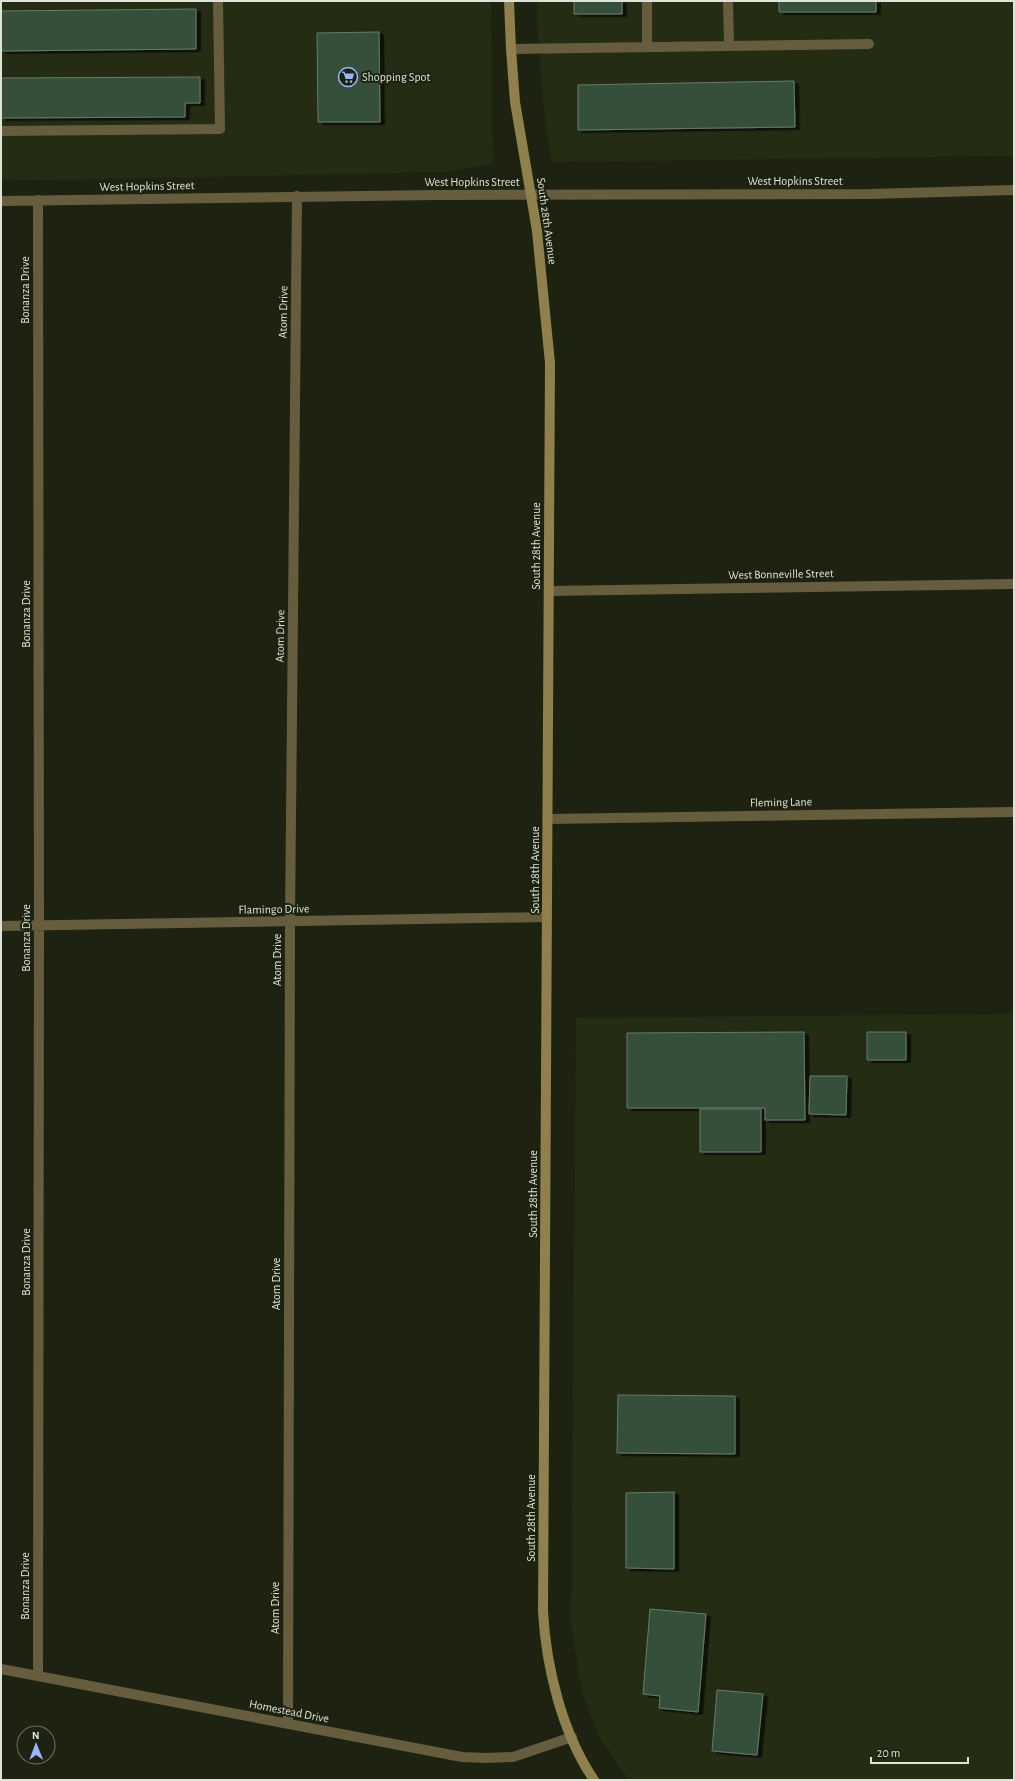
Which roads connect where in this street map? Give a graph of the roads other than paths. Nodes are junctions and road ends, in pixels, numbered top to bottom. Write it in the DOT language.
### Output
graph roads {
  1 [pos="218,1"];
  2 [pos="509,1"];
  3 [pos="647,1"];
  4 [pos="728,1"];
  5 [pos="869,44"];
  6 [pos="647,46"];
  7 [pos="729,46"];
  8 [pos="510,49"];
  9 [pos="1,131"];
  10 [pos="1014,190"];
  11 [pos="531,195"];
  12 [pos="297,196"];
  13 [pos="38,200"];
  14 [pos="1,201"];
  15 [pos="1014,584"];
  16 [pos="549,591"];
  17 [pos="1014,812"];
  18 [pos="548,819"];
  19 [pos="547,917"];
  20 [pos="290,921"];
  21 [pos="39,925"];
  22 [pos="1,926"];
  23 [pos="1,1669"];
  24 [pos="38,1676"];
  25 [pos="288,1724"];
  26 [pos="572,1737"];
  27 [pos="594,1780"];
  1 -- 9 [label="street"];
  2 -- 8 [label="main road, South 28th Avenue"];
  3 -- 6 [label="street"];
  4 -- 7 [label="street"];
  5 -- 7 [label="street"];
  6 -- 7 [label="street"];
  6 -- 8 [label="street"];
  8 -- 11 [label="main road, South 28th Avenue"];
  10 -- 11 [label="street, West Hopkins Street"];
  11 -- 12 [label="street, West Hopkins Street"];
  11 -- 16 [label="main road, South 28th Avenue"];
  12 -- 13 [label="street, West Hopkins Street"];
  12 -- 20 [label="street, Atom Drive"];
  13 -- 14 [label="street, West Hopkins Street"];
  13 -- 21 [label="street, Bonanza Drive"];
  15 -- 16 [label="street, West Bonneville Street"];
  16 -- 18 [label="main road, South 28th Avenue"];
  17 -- 18 [label="street, Fleming Lane"];
  18 -- 19 [label="main road, South 28th Avenue"];
  19 -- 20 [label="street, Flamingo Drive"];
  19 -- 26 [label="main road, South 28th Avenue"];
  20 -- 21 [label="street, Flamingo Drive"];
  20 -- 25 [label="street, Atom Drive"];
  21 -- 22 [label="street, Flamingo Drive"];
  21 -- 24 [label="street, Bonanza Drive"];
  23 -- 24 [label="street, Homestead Drive"];
  24 -- 25 [label="street, Homestead Drive"];
  25 -- 26 [label="street, Homestead Drive"];
  26 -- 27 [label="main road, South 28th Avenue"];
}
